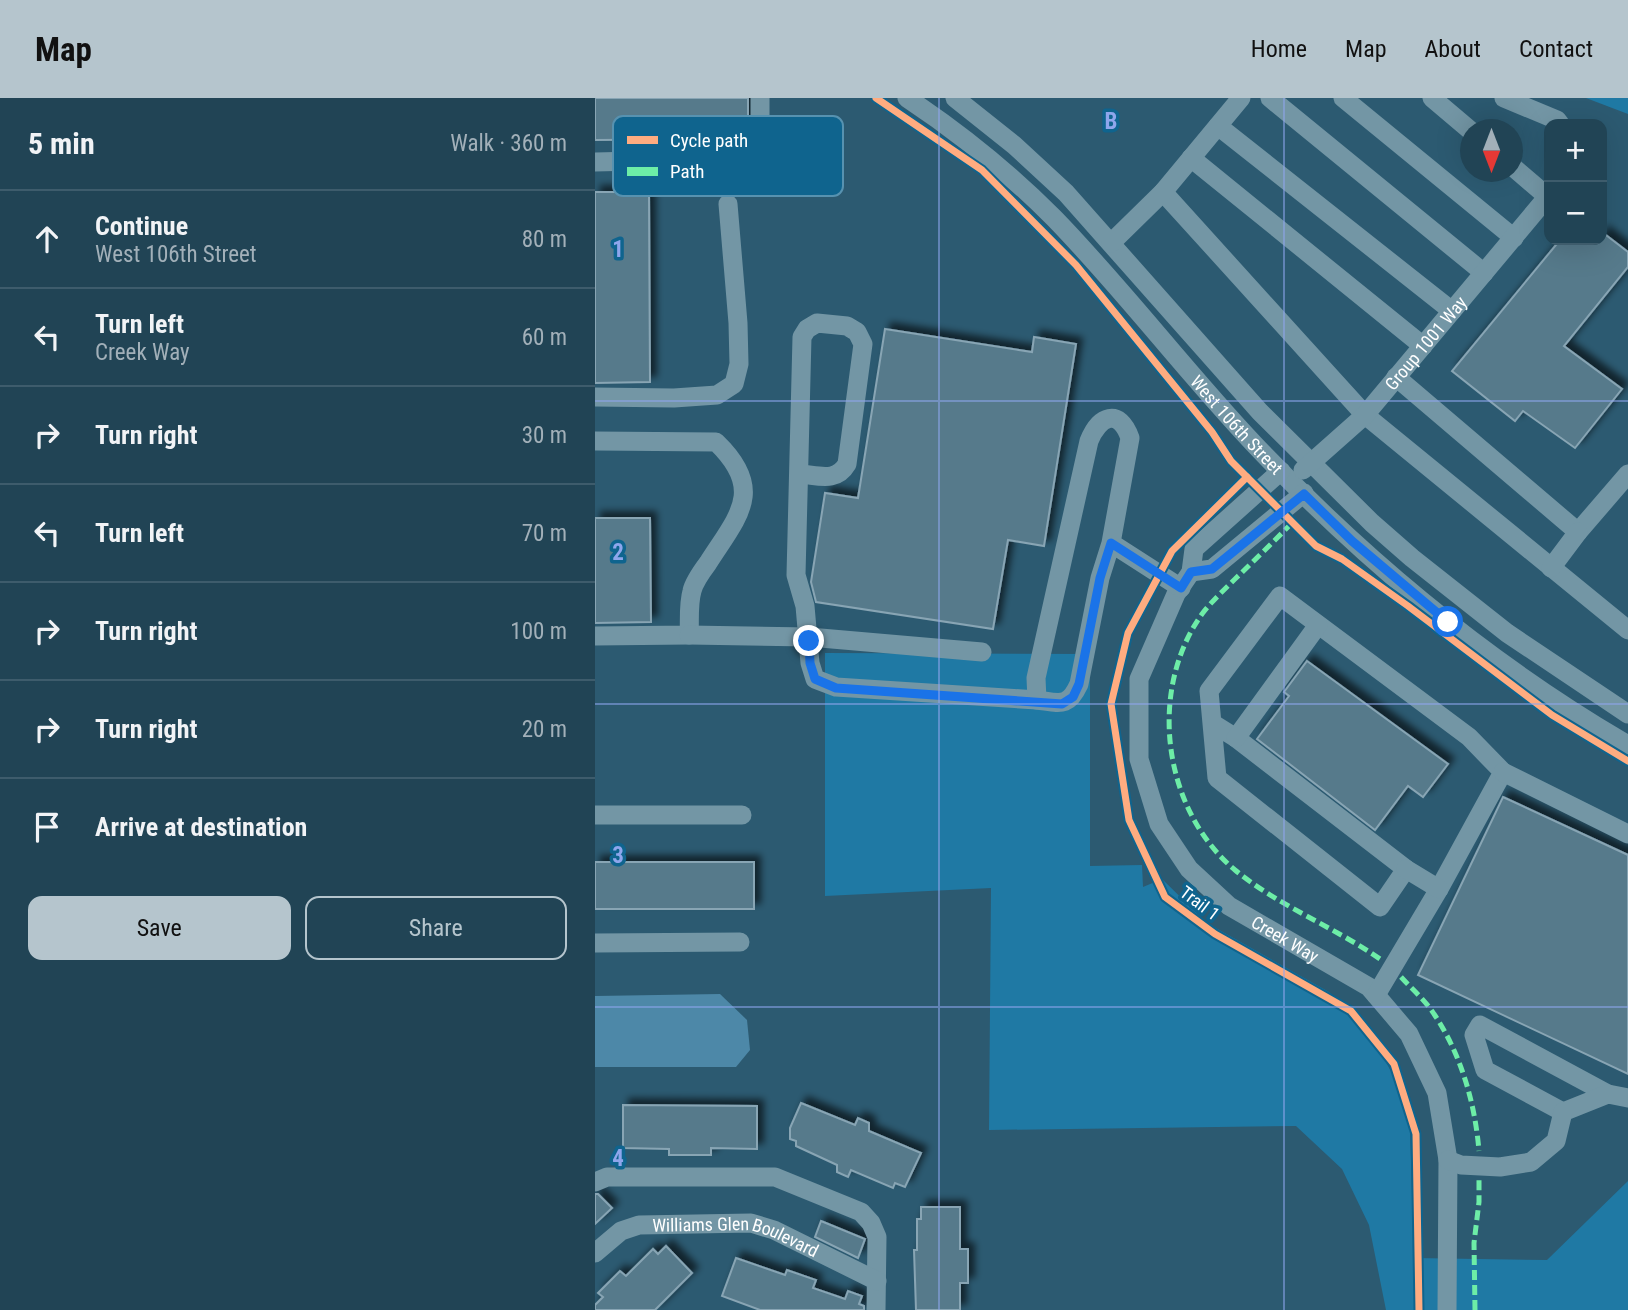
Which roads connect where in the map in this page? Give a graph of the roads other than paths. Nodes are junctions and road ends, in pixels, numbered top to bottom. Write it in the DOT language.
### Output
graph roads {
  1 [pos="760,98"];
  2 [pos="907,98"];
  3 [pos="955,98"];
  4 [pos="1241,98"];
  5 [pos="1270,98"];
  6 [pos="1343,98"];
  7 [pos="1432,98"];
  8 [pos="1504,98"];
  9 [pos="760,116"];
  10 [pos="1555,119"];
  11 [pos="1460,122"];
  12 [pos="1218,126"];
  13 [pos="1191,159"];
  14 [pos="595,162"];
  15 [pos="613,162"];
  16 [pos="1523,175"];
  17 [pos="1163,192"];
  18 [pos="1544,193"];
  19 [pos="1544,201"];
  20 [pos="728,204"];
  21 [pos="1514,238"];
  22 [pos="1111,243"];
  23 [pos="1484,273"];
  24 [pos="1452,311"];
  25 [pos="1423,346"];
  26 [pos="1397,377"];
  27 [pos="595,397"];
  28 [pos="1365,415"];
  29 [pos="595,441"];
  30 [pos="1310,464"];
  31 [pos="799,474"];
  32 [pos="1628,474"];
  33 [pos="1292,482"];
  34 [pos="1578,532"];
  35 [pos="1111,543"];
  36 [pos="1551,568"];
  37 [pos="1186,580"];
  38 [pos="1318,625"];
  39 [pos="1628,630"];
  40 [pos="689,635"];
  41 [pos="595,636"];
  42 [pos="809,637"];
  43 [pos="982,652"];
  44 [pos="1037,700"];
  45 [pos="1628,714"];
  46 [pos="1212,723"];
  47 [pos="1236,738"];
  48 [pos="1628,745"];
  49 [pos="1503,772"];
  50 [pos="595,815"];
  51 [pos="742,815"];
  52 [pos="1628,834"];
  53 [pos="1406,869"];
  54 [pos="1439,889"];
  55 [pos="740,942"];
  56 [pos="595,943"];
  57 [pos="1375,995"];
  58 [pos="1608,1094"];
  59 [pos="1628,1098"];
  60 [pos="1563,1112"];
  61 [pos="1448,1160"];
  62 [pos="595,1182"];
  63 [pos="595,1253"];
  64 [pos="877,1281"];
  65 [pos="876,1310"];
  66 [pos="1447,1310"];
  1 -- 9 [label="street"];
  2 -- 33 [label="street, West 106th Street"];
  3 -- 22 [label="street, West 106th Street"];
  4 -- 12 [label="street"];
  5 -- 23 [label="street"];
  6 -- 21 [label="street"];
  7 -- 11 [label="street"];
  8 -- 10 [label="street"];
  12 -- 13 [label="street"];
  12 -- 24 [label="street"];
  13 -- 17 [label="street"];
  13 -- 25 [label="street"];
  14 -- 15 [label="street"];
  16 -- 18 [label="street"];
  17 -- 22 [label="street"];
  17 -- 28 [label="street"];
  19 -- 21 [label="street, Group 1001 Way"];
  20 -- 27 [label="street"];
  21 -- 23 [label="street, Group 1001 Way"];
  22 -- 30 [label="street, West 106th Street"];
  23 -- 24 [label="street, Group 1001 Way"];
  24 -- 25 [label="street, Group 1001 Way"];
  25 -- 26 [label="street, Group 1001 Way"];
  26 -- 28 [label="street, Group 1001 Way"];
  26 -- 34 [label="street"];
  28 -- 30 [label="street, Group 1001 Way"];
  28 -- 36 [label="street"];
  29 -- 40 [label="street"];
  30 -- 33 [label="street, Group 1001 Way"];
  30 -- 45 [label="street, West 106th Street"];
  31 -- 31 [label="street"];
  31 -- 42 [label="street"];
  32 -- 34 [label="street"];
  33 -- 37 [label="street"];
  33 -- 37 [label="street, Creek Way"];
  33 -- 48 [label="street, West 106th Street"];
  34 -- 36 [label="street"];
  35 -- 37 [label="street"];
  35 -- 44 [label="street"];
  35 -- 44 [label="street"];
  36 -- 39 [label="street"];
  37 -- 57 [label="street, Creek Way"];
  38 -- 46 [label="street"];
  38 -- 47 [label="street"];
  38 -- 49 [label="street"];
  40 -- 41 [label="street"];
  40 -- 42 [label="street"];
  42 -- 43 [label="street"];
  42 -- 44 [label="street"];
  46 -- 47 [label="street"];
  46 -- 53 [label="street"];
  47 -- 53 [label="street"];
  49 -- 52 [label="street"];
  49 -- 54 [label="street"];
  50 -- 51 [label="street"];
  53 -- 54 [label="street"];
  54 -- 57 [label="street"];
  55 -- 56 [label="street"];
  57 -- 61 [label="street, Creek Way"];
  58 -- 59 [label="street"];
  58 -- 60 [label="street"];
  58 -- 60 [label="street"];
  60 -- 61 [label="street"];
  61 -- 66 [label="street, Creek Way"];
  62 -- 64 [label="street"];
  63 -- 64 [label="street, Williams Glen Boulevard"];
  64 -- 65 [label="street"];
}
